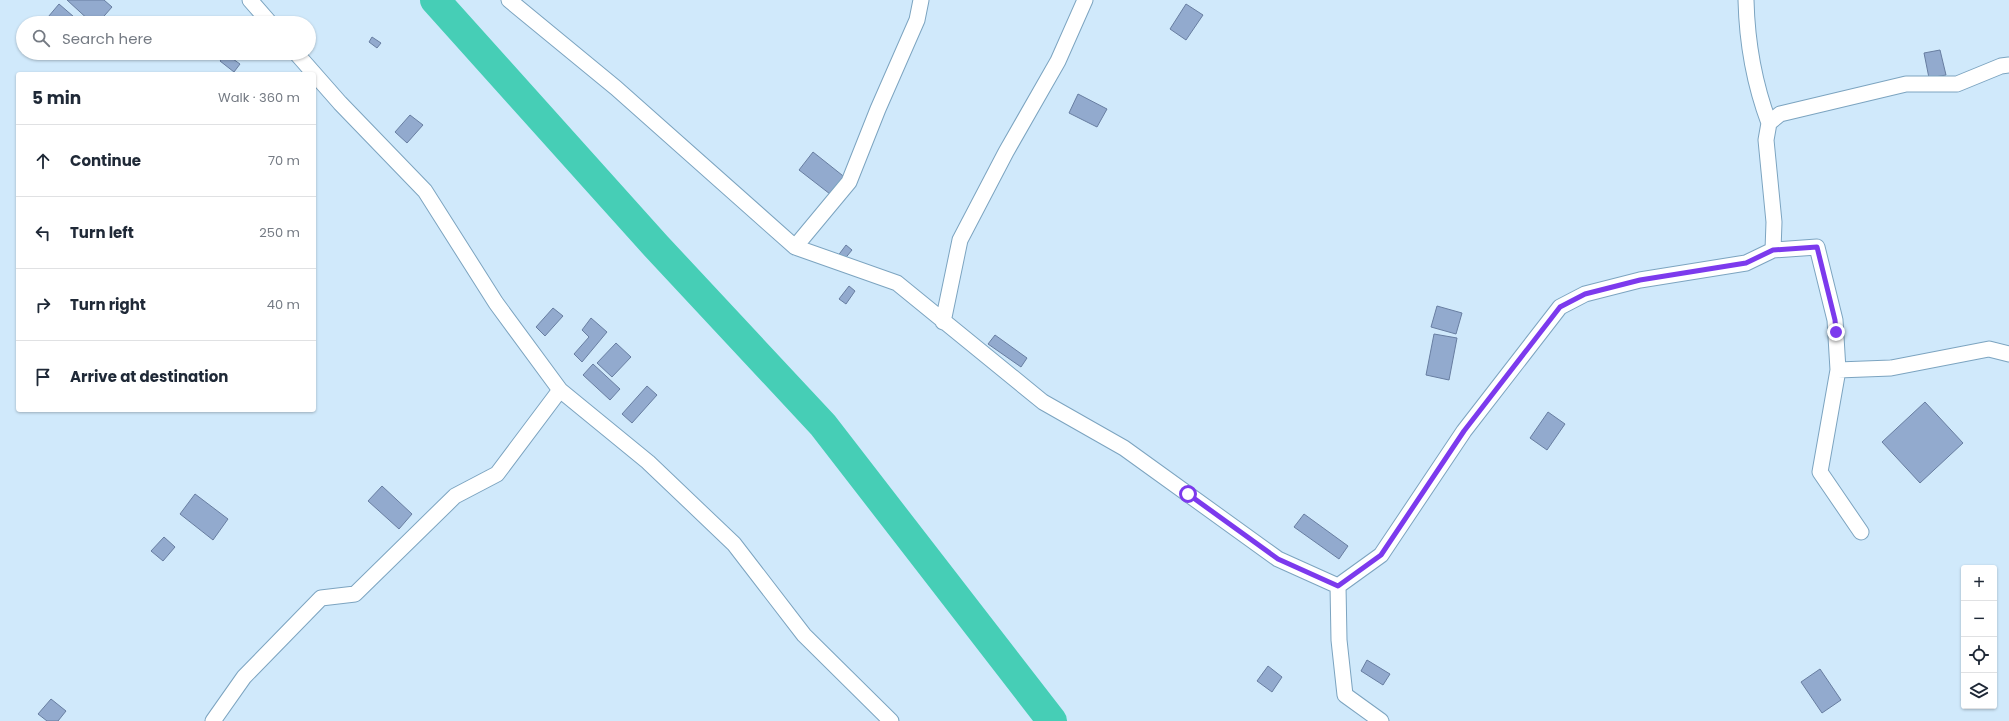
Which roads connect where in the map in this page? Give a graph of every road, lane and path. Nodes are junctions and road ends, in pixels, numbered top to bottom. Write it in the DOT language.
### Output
graph roads {
  1 [pos="250,0"];
  2 [pos="509,0"];
  3 [pos="921,0"];
  4 [pos="1085,0"];
  5 [pos="1746,0"];
  6 [pos="264,16"];
  7 [pos="302,60"];
  8 [pos="2009,65"];
  9 [pos="313,72"];
  10 [pos="316,76"];
  11 [pos="1769,124"];
  12 [pos="795,247"];
  13 [pos="1773,250"];
  14 [pos="944,322"];
  15 [pos="2009,354"];
  16 [pos="1838,370"];
  17 [pos="560,390"];
  18 [pos="1861,532"];
  19 [pos="1338,586"];
  20 [pos="213,721"];
  21 [pos="891,721"];
  22 [pos="1381,721"];
  1 -- 6 [label="street"];
  2 -- 12 [label="street"];
  3 -- 12 [label="street"];
  4 -- 14 [label="street"];
  5 -- 11 [label="street"];
  7 -- 9 [label="street"];
  8 -- 11 [label="street"];
  10 -- 17 [label="street"];
  11 -- 13 [label="street"];
  12 -- 14 [label="street"];
  13 -- 16 [label="street"];
  13 -- 19 [label="street"];
  14 -- 19 [label="street"];
  15 -- 16 [label="street"];
  16 -- 18 [label="street"];
  17 -- 20 [label="street"];
  17 -- 21 [label="street"];
  19 -- 22 [label="street"];
}
